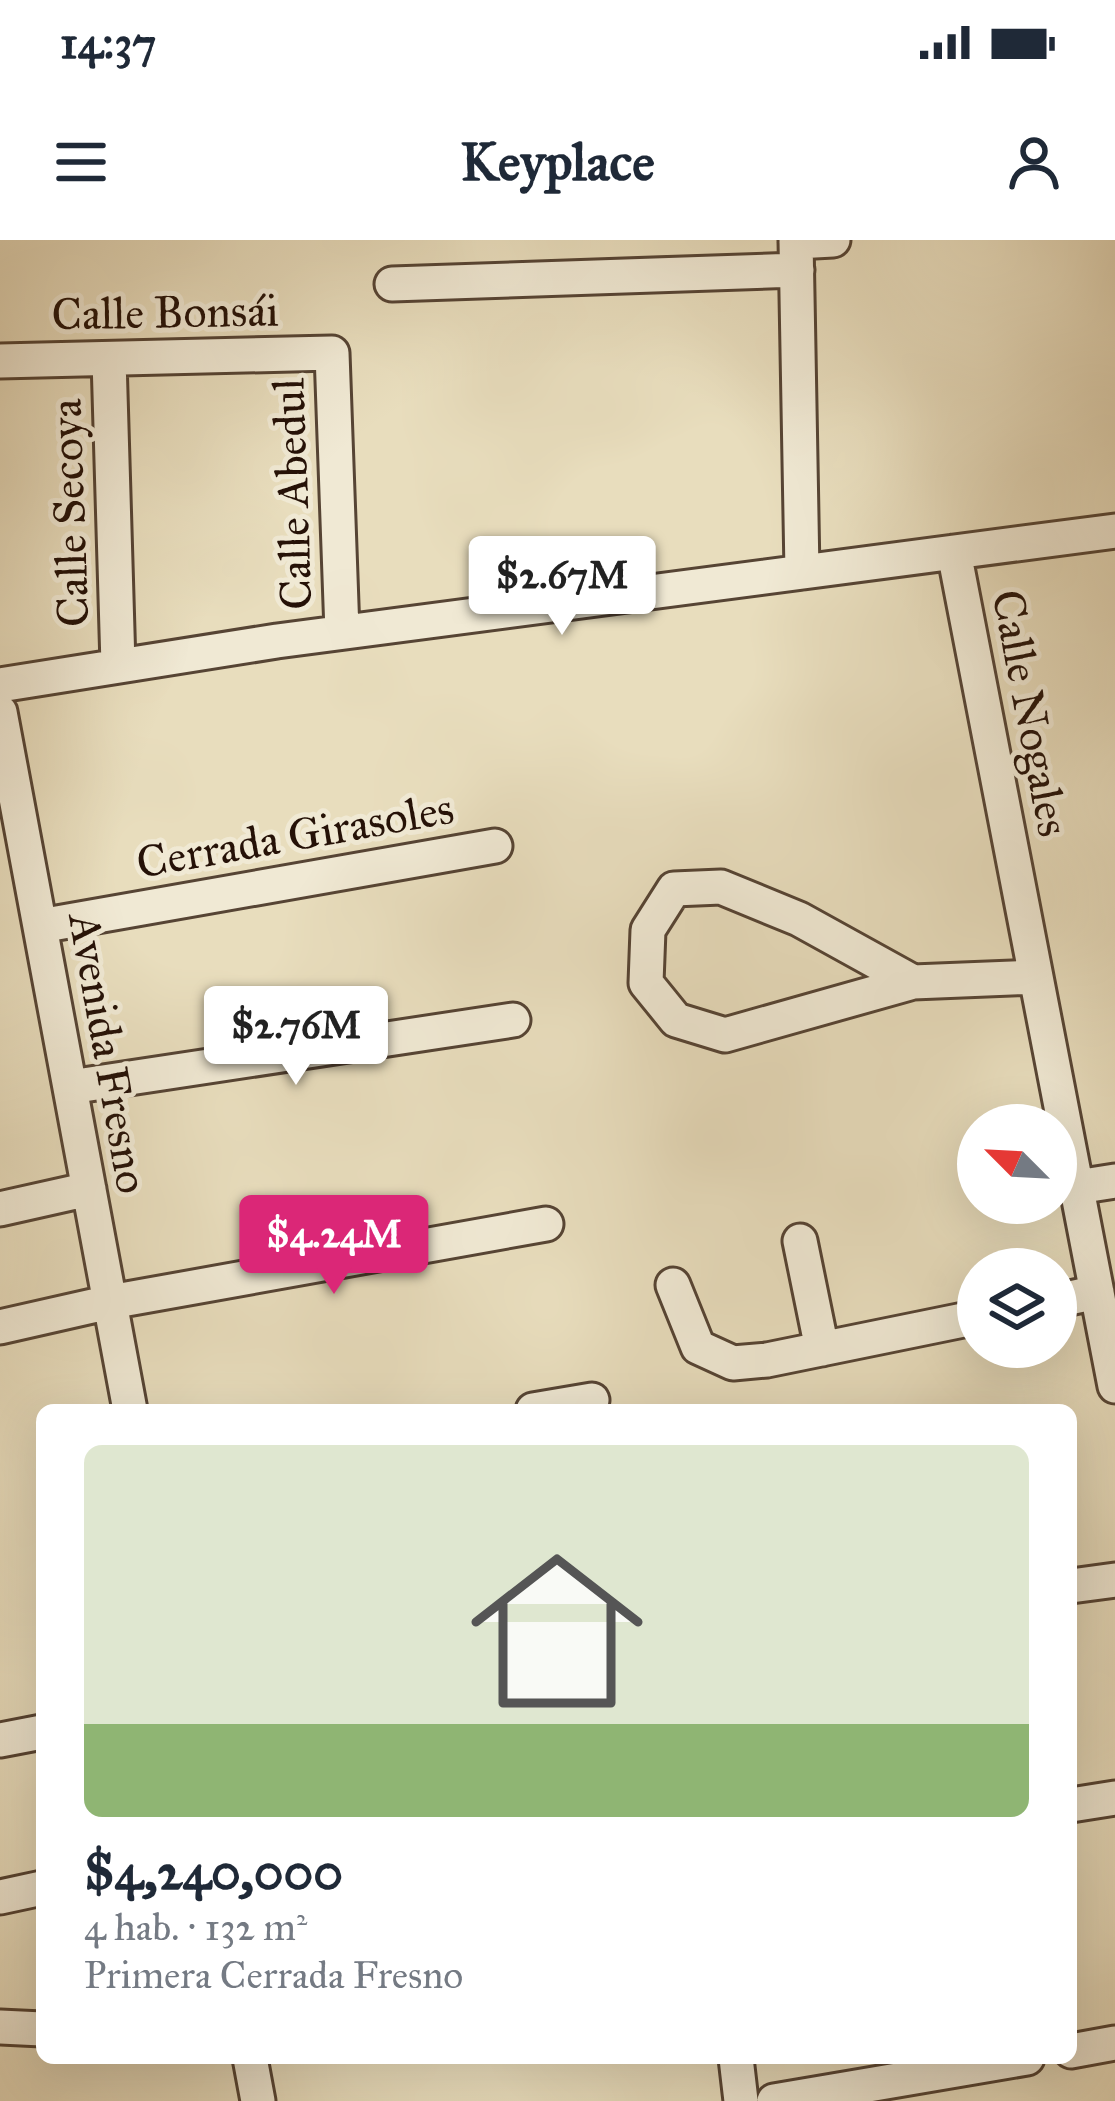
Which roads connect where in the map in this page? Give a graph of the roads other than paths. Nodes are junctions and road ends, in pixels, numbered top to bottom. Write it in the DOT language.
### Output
graph roads {
  1 [pos="833,240"];
  2 [pos="797,250"];
  3 [pos="392,284"];
  4 [pos="332,353"];
  5 [pos="110,359"];
  6 [pos="0,361"];
  7 [pos="1115,531"];
  8 [pos="954,552"];
  9 [pos="802,572"];
  10 [pos="343,632"];
  11 [pos="118,665"];
  12 [pos="0,685"];
  13 [pos="0,712"];
  14 [pos="495,846"];
  15 [pos="40,926"];
  16 [pos="1036,977"];
  17 [pos="913,982"];
  18 [pos="513,1020"];
  19 [pos="70,1087"];
  20 [pos="1061,1104"];
  21 [pos="1115,1181"];
  22 [pos="1077,1187"];
  23 [pos="88,1189"];
  24 [pos="0,1209"];
  25 [pos="546,1224"];
  26 [pos="800,1241"];
  27 [pos="673,1285"];
  28 [pos="1097,1292"];
  29 [pos="1077,1296"];
  30 [pos="110,1302"];
  31 [pos="957,1321"];
  32 [pos="0,1328"];
  33 [pos="822,1349"];
  34 [pos="1115,1385"];
  35 [pos="592,1400"];
  36 [pos="129,1404"];
  37 [pos="568,1404"];
  38 [pos="1115,1580"];
  39 [pos="1077,1585"];
  40 [pos="36,1733"];
  41 [pos="0,1740"];
  42 [pos="1115,1798"];
  43 [pos="1077,1804"];
  44 [pos="36,1889"];
  45 [pos="0,1897"];
  46 [pos="0,2027"];
  47 [pos="36,2029"];
  48 [pos="1115,2043"];
  49 [pos="1077,2049"];
  50 [pos="251,2064"];
  51 [pos="737,2064"];
  52 [pos="992,2064"];
  53 [pos="258,2101"];
  54 [pos="741,2101"];
  55 [pos="774,2101"];
  1 -- 2 [label="street"];
  2 -- 3 [label="street"];
  2 -- 9 [label="street"];
  4 -- 5 [label="street, Calle Bonsái"];
  4 -- 10 [label="street, Calle Abedul"];
  5 -- 6 [label="street, Calle Bonsái"];
  5 -- 11 [label="street, Calle Secoya"];
  7 -- 8 [label="street"];
  8 -- 9 [label="street"];
  8 -- 16 [label="street, Calle Nogales"];
  9 -- 10 [label="street"];
  10 -- 11 [label="street"];
  11 -- 12 [label="street"];
  13 -- 15 [label="street, Avenida Fresno"];
  14 -- 15 [label="street, Cerrada Girasoles"];
  15 -- 19 [label="street, Avenida Fresno"];
  16 -- 17 [label="street"];
  16 -- 20 [label="street, Calle Nogales"];
  17 -- 17 [label="street"];
  18 -- 19 [label="street"];
  19 -- 23 [label="street, Avenida Fresno"];
  21 -- 22 [label="street"];
  22 -- 28 [label="street, Calle Nogales"];
  23 -- 24 [label="street"];
  23 -- 30 [label="street, Avenida Fresno"];
  25 -- 30 [label="street"];
  26 -- 33 [label="street"];
  27 -- 33 [label="street"];
  28 -- 29 [label="street"];
  28 -- 34 [label="street, Calle Nogales"];
  30 -- 32 [label="street"];
  30 -- 36 [label="street, Avenida Fresno"];
  31 -- 33 [label="street"];
  35 -- 37 [label="street"];
  38 -- 39 [label="street"];
  40 -- 41 [label="street"];
  42 -- 43 [label="street"];
  44 -- 45 [label="street"];
  46 -- 47 [label="street"];
  48 -- 49 [label="street"];
  50 -- 53 [label="street"];
  51 -- 54 [label="street"];
  52 -- 55 [label="street"];
}
